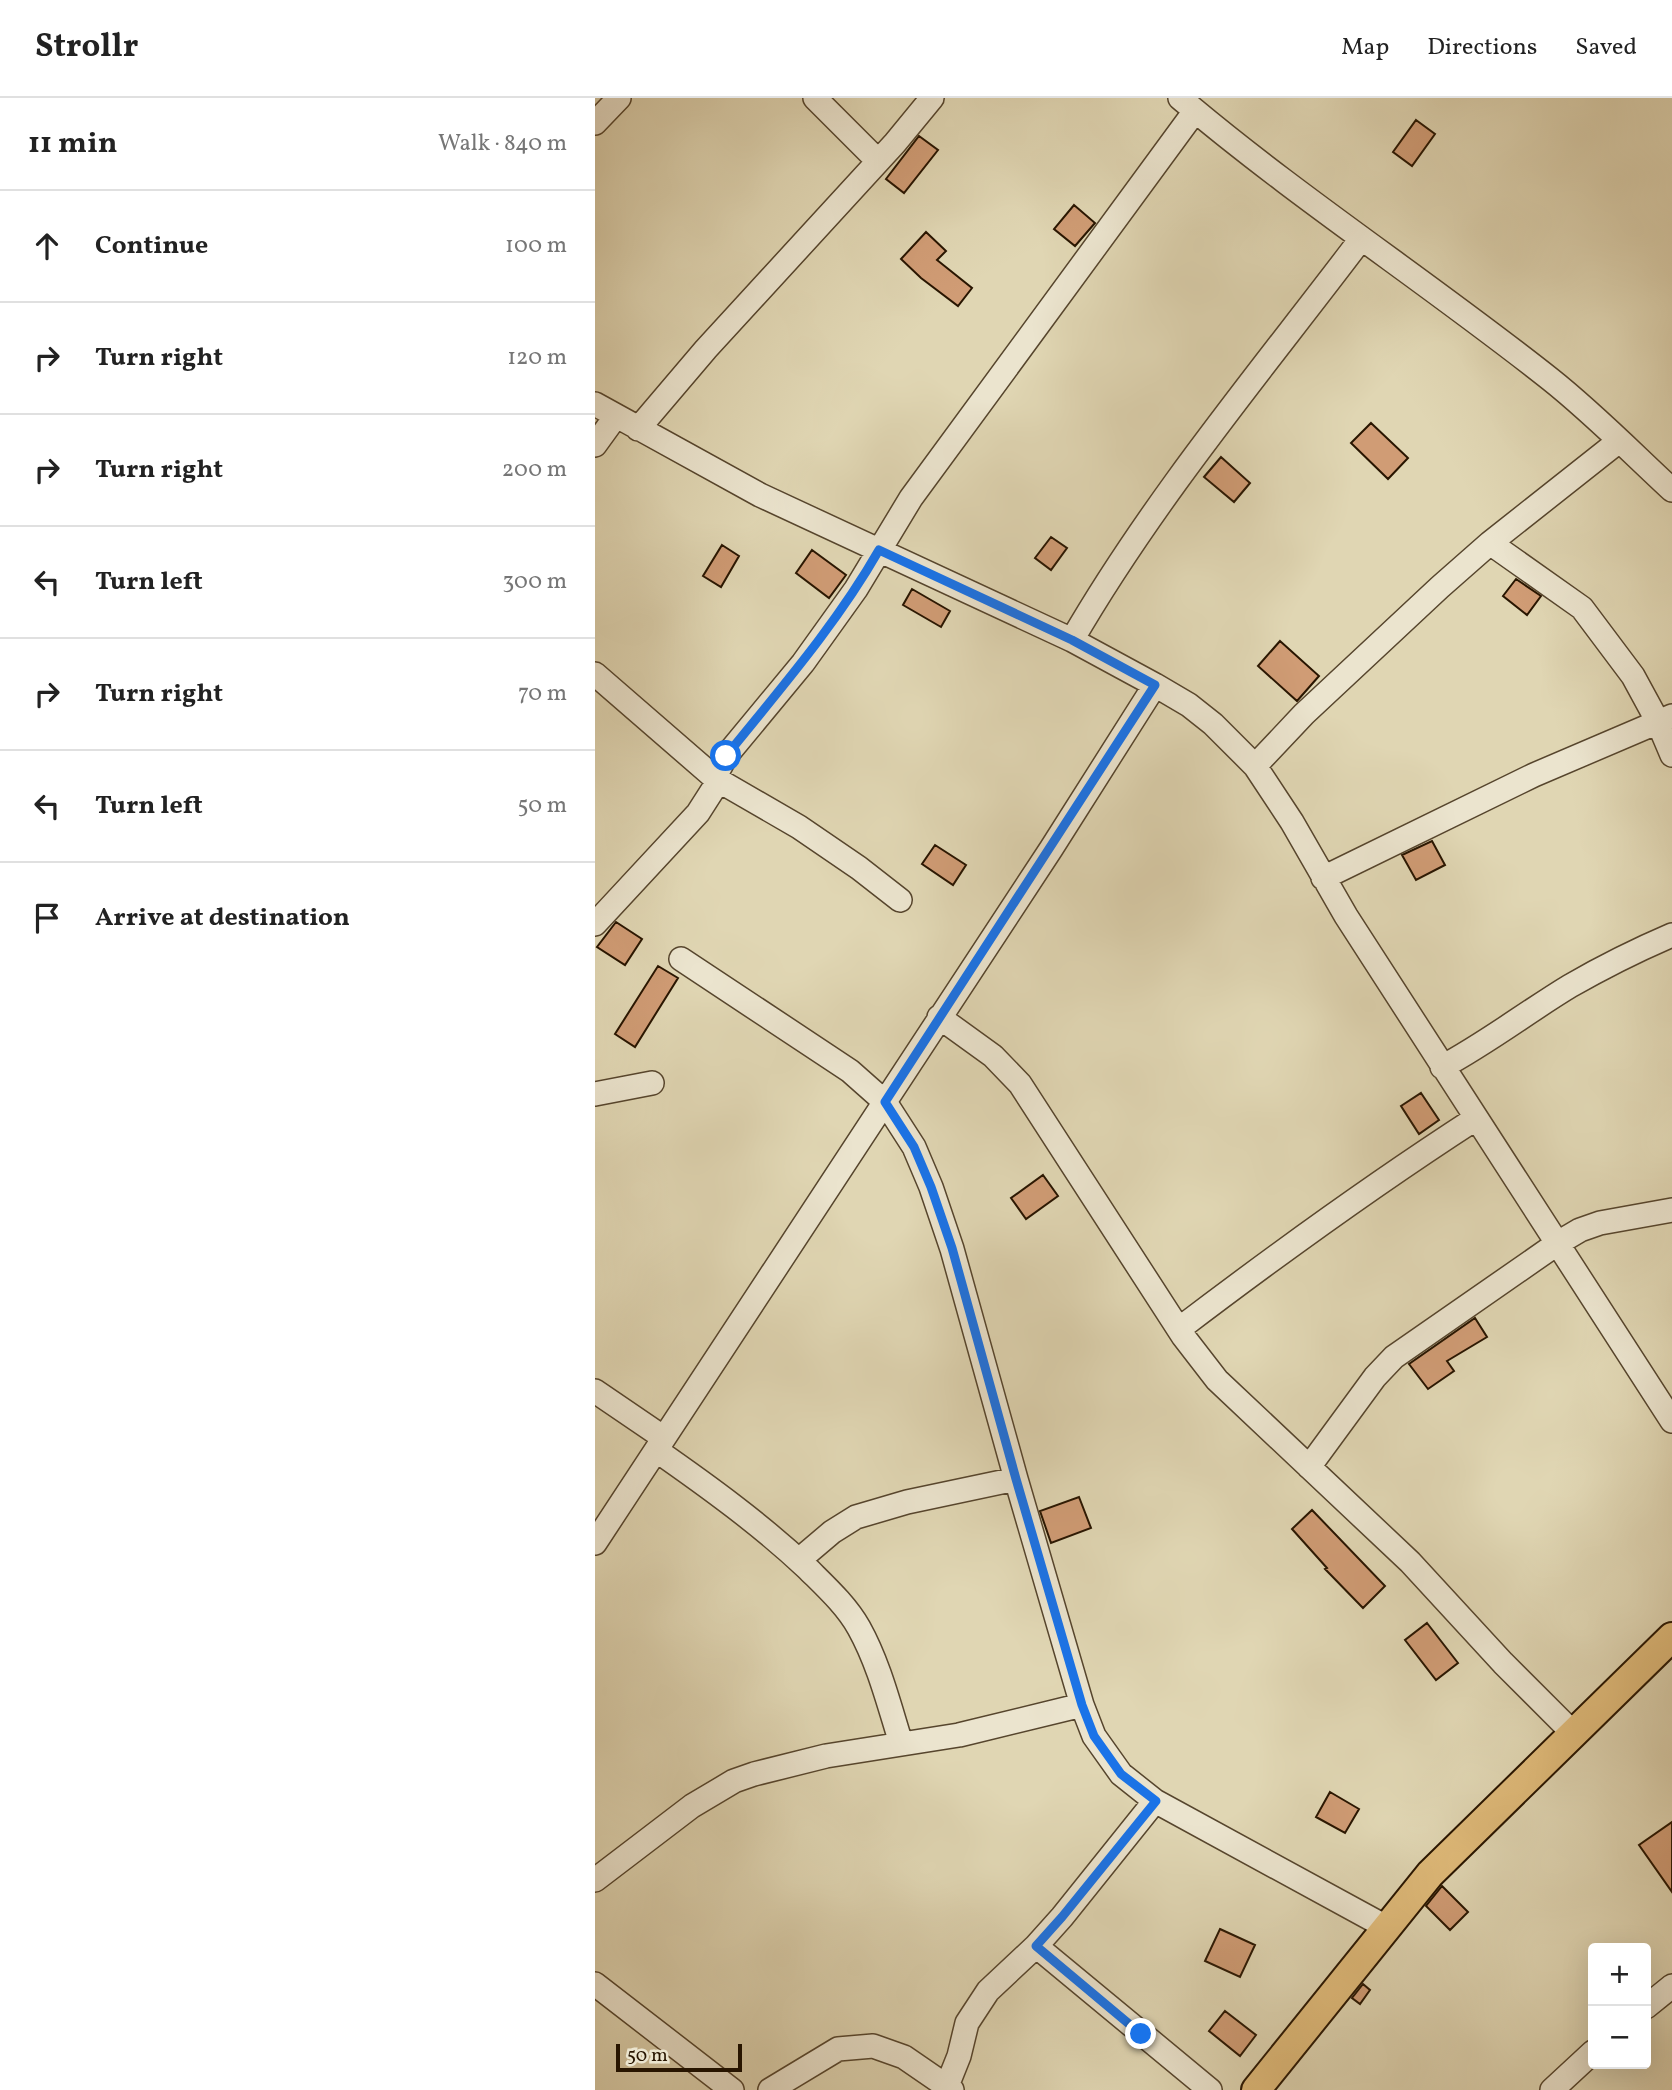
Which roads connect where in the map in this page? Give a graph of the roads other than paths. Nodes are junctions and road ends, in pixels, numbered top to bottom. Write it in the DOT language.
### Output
graph roads {
  1 [pos="619,98"];
  2 [pos="815,98"];
  3 [pos="932,98"];
  4 [pos="1187,104"];
  5 [pos="595,123"];
  6 [pos="878,161"];
  7 [pos="1361,239"];
  8 [pos="595,404"];
  9 [pos="616,416"];
  10 [pos="639,429"];
  11 [pos="1619,441"];
  12 [pos="595,445"];
  13 [pos="1672,491"];
  14 [pos="1490,543"];
  15 [pos="879,550"];
  16 [pos="1072,640"];
  17 [pos="595,674"];
  18 [pos="1155,685"];
  19 [pos="1665,719"];
  20 [pos="1672,755"];
  21 [pos="1255,766"];
  22 [pos="716,779"];
  23 [pos="1323,878"];
  24 [pos="900,900"];
  25 [pos="595,924"];
  26 [pos="1672,935"];
  27 [pos="681,959"];
  28 [pos="939,1017"];
  29 [pos="1442,1067"];
  30 [pos="652,1083"];
  31 [pos="595,1094"];
  32 [pos="885,1102"];
  33 [pos="1475,1119"];
  34 [pos="1672,1210"];
  35 [pos="1558,1243"];
  36 [pos="1179,1329"];
  37 [pos="595,1391"];
  38 [pos="1665,1395"];
  39 [pos="1672,1421"];
  40 [pos="660,1444"];
  41 [pos="1309,1466"];
  42 [pos="1016,1479"];
  43 [pos="595,1543"];
  44 [pos="799,1560"];
  45 [pos="1672,1637"];
  46 [pos="1082,1705"];
  47 [pos="1573,1733"];
  48 [pos="901,1743"];
  49 [pos="1156,1801"];
  50 [pos="595,1880"];
  51 [pos="1386,1927"];
  52 [pos="1036,1946"];
  53 [pos="595,1984"];
  54 [pos="1672,1986"];
  55 [pos="1647,2006"];
  56 [pos="1588,2057"];
  57 [pos="949,2088"];
  58 [pos="731,2090"];
  59 [pos="770,2090"];
  60 [pos="1210,2090"];
  61 [pos="1256,2090"];
  62 [pos="1552,2090"];
  1 -- 5 [label="street"];
  2 -- 6 [label="street"];
  3 -- 6 [label="street"];
  4 -- 7 [label="street"];
  4 -- 15 [label="street"];
  6 -- 10 [label="street"];
  7 -- 11 [label="street"];
  7 -- 16 [label="street"];
  8 -- 9 [label="street"];
  9 -- 10 [label="street"];
  9 -- 12 [label="street"];
  10 -- 15 [label="street"];
  11 -- 13 [label="street"];
  11 -- 14 [label="street"];
  14 -- 19 [label="street"];
  14 -- 21 [label="street"];
  15 -- 16 [label="street"];
  15 -- 22 [label="street"];
  16 -- 18 [label="street"];
  17 -- 22 [label="street"];
  18 -- 21 [label="street"];
  18 -- 28 [label="street"];
  19 -- 20 [label="street"];
  19 -- 23 [label="street"];
  21 -- 23 [label="street"];
  22 -- 24 [label="street"];
  22 -- 25 [label="street"];
  23 -- 29 [label="street"];
  26 -- 29 [label="street"];
  27 -- 32 [label="street"];
  28 -- 32 [label="street"];
  28 -- 36 [label="street"];
  29 -- 33 [label="street"];
  30 -- 31 [label="street"];
  32 -- 40 [label="street"];
  32 -- 42 [label="street"];
  33 -- 35 [label="street"];
  33 -- 36 [label="street"];
  34 -- 35 [label="street"];
  35 -- 38 [label="street"];
  35 -- 41 [label="street"];
  36 -- 41 [label="street"];
  37 -- 40 [label="street"];
  38 -- 39 [label="street"];
  40 -- 43 [label="street"];
  40 -- 44 [label="street"];
  41 -- 47 [label="street"];
  42 -- 44 [label="street"];
  42 -- 46 [label="street"];
  44 -- 48 [label="street"];
  45 -- 47 [label="main road"];
  46 -- 48 [label="street"];
  46 -- 49 [label="street"];
  47 -- 51 [label="main road"];
  48 -- 50 [label="street"];
  49 -- 51 [label="street"];
  49 -- 52 [label="street"];
  51 -- 61 [label="main road"];
  52 -- 57 [label="street"];
  52 -- 60 [label="street"];
  53 -- 58 [label="street"];
  54 -- 55 [label="street"];
  56 -- 62 [label="street"];
  57 -- 59 [label="street"];
}
